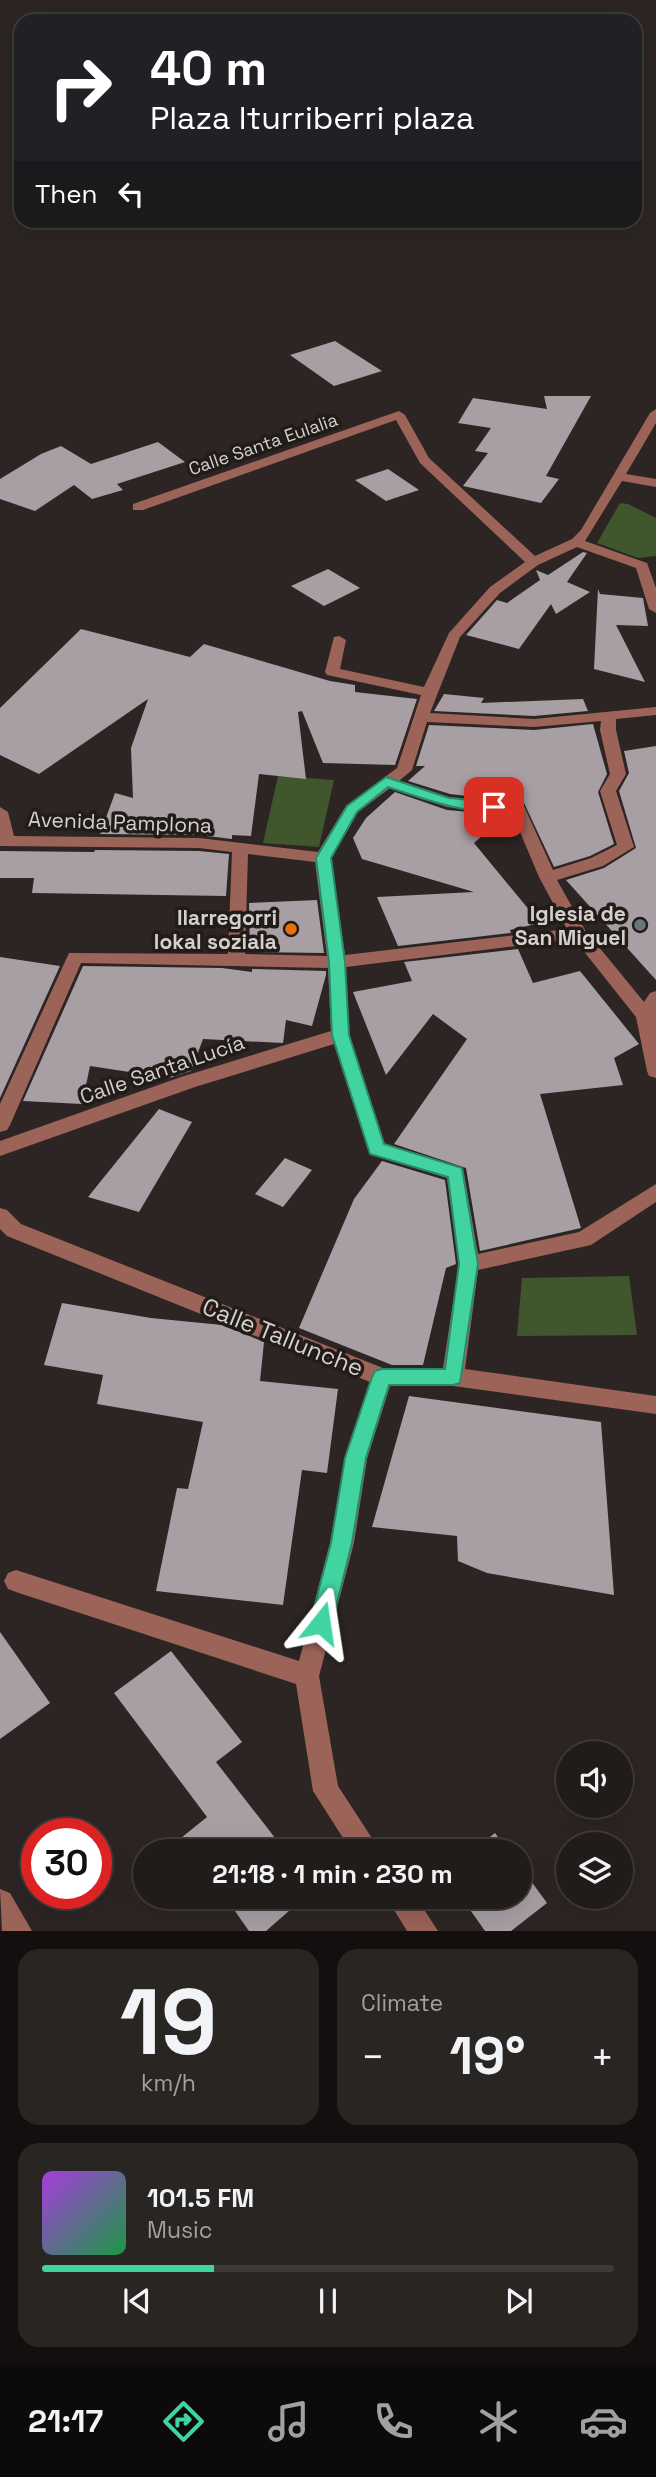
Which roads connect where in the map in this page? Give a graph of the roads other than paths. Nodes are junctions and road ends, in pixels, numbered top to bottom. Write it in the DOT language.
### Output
graph roads {
  1 [pos="656,413"];
  2 [pos="620,477"];
  3 [pos="656,483"];
  4 [pos="138,507"];
  5 [pos="577,542"];
  6 [pos="533,562"];
  7 [pos="656,609"];
  8 [pos="338,640"];
  9 [pos="429,692"];
  10 [pos="656,711"];
  11 [pos="420,718"];
  12 [pos="609,718"];
  13 [pos="386,782"];
  14 [pos="0,812"];
  15 [pos="3,840"];
  16 [pos="240,849"];
  17 [pos="323,858"];
  18 [pos="547,877"];
  19 [pos="578,933"];
  20 [pos="236,960"];
  21 [pos="337,962"];
  22 [pos="656,996"];
  23 [pos="645,1015"];
  24 [pos="340,1035"];
  25 [pos="656,1071"];
  26 [pos="0,1125"];
  27 [pos="0,1149"];
  28 [pos="656,1192"];
  29 [pos="5,1229"];
  30 [pos="469,1264"];
  31 [pos="382,1377"];
  32 [pos="453,1377"];
  33 [pos="656,1405"];
  34 [pos="16,1581"];
  35 [pos="307,1676"];
  36 [pos="359,1839"];
  37 [pos="0,1903"];
  38 [pos="408,1909"];
  39 [pos="18,1931"];
  40 [pos="424,1931"];
  1 -- 2 [label="street"];
  2 -- 3 [label="street"];
  2 -- 5 [label="street"];
  4 -- 6 [label="street, Calle Santa Eulalia"];
  5 -- 6 [label="street"];
  5 -- 7 [label="street"];
  6 -- 9 [label="street"];
  8 -- 9 [label="street"];
  9 -- 11 [label="street"];
  10 -- 12 [label="street"];
  11 -- 12 [label="street"];
  11 -- 13 [label="street"];
  12 -- 18 [label="street"];
  13 -- 17 [label="street"];
  13 -- 18 [label="street"];
  14 -- 15 [label="street"];
  15 -- 16 [label="street, Avenida Pamplona"];
  16 -- 17 [label="street, Avenida Pamplona"];
  16 -- 20 [label="street"];
  17 -- 21 [label="street"];
  18 -- 19 [label="street"];
  19 -- 21 [label="street"];
  19 -- 23 [label="street"];
  20 -- 21 [label="street"];
  20 -- 26 [label="street"];
  21 -- 24 [label="street"];
  22 -- 23 [label="street"];
  23 -- 25 [label="street"];
  24 -- 27 [label="street, Calle Santa Lucía"];
  24 -- 30 [label="street"];
  28 -- 30 [label="street"];
  29 -- 31 [label="street, Calle Tallunche"];
  30 -- 32 [label="street"];
  31 -- 32 [label="street"];
  31 -- 35 [label="street, Calle Tallunche"];
  32 -- 33 [label="street"];
  34 -- 35 [label="street"];
  35 -- 36 [label="street, Calle Tallunche"];
  37 -- 39 [label="street"];
  38 -- 40 [label="street"];
}
